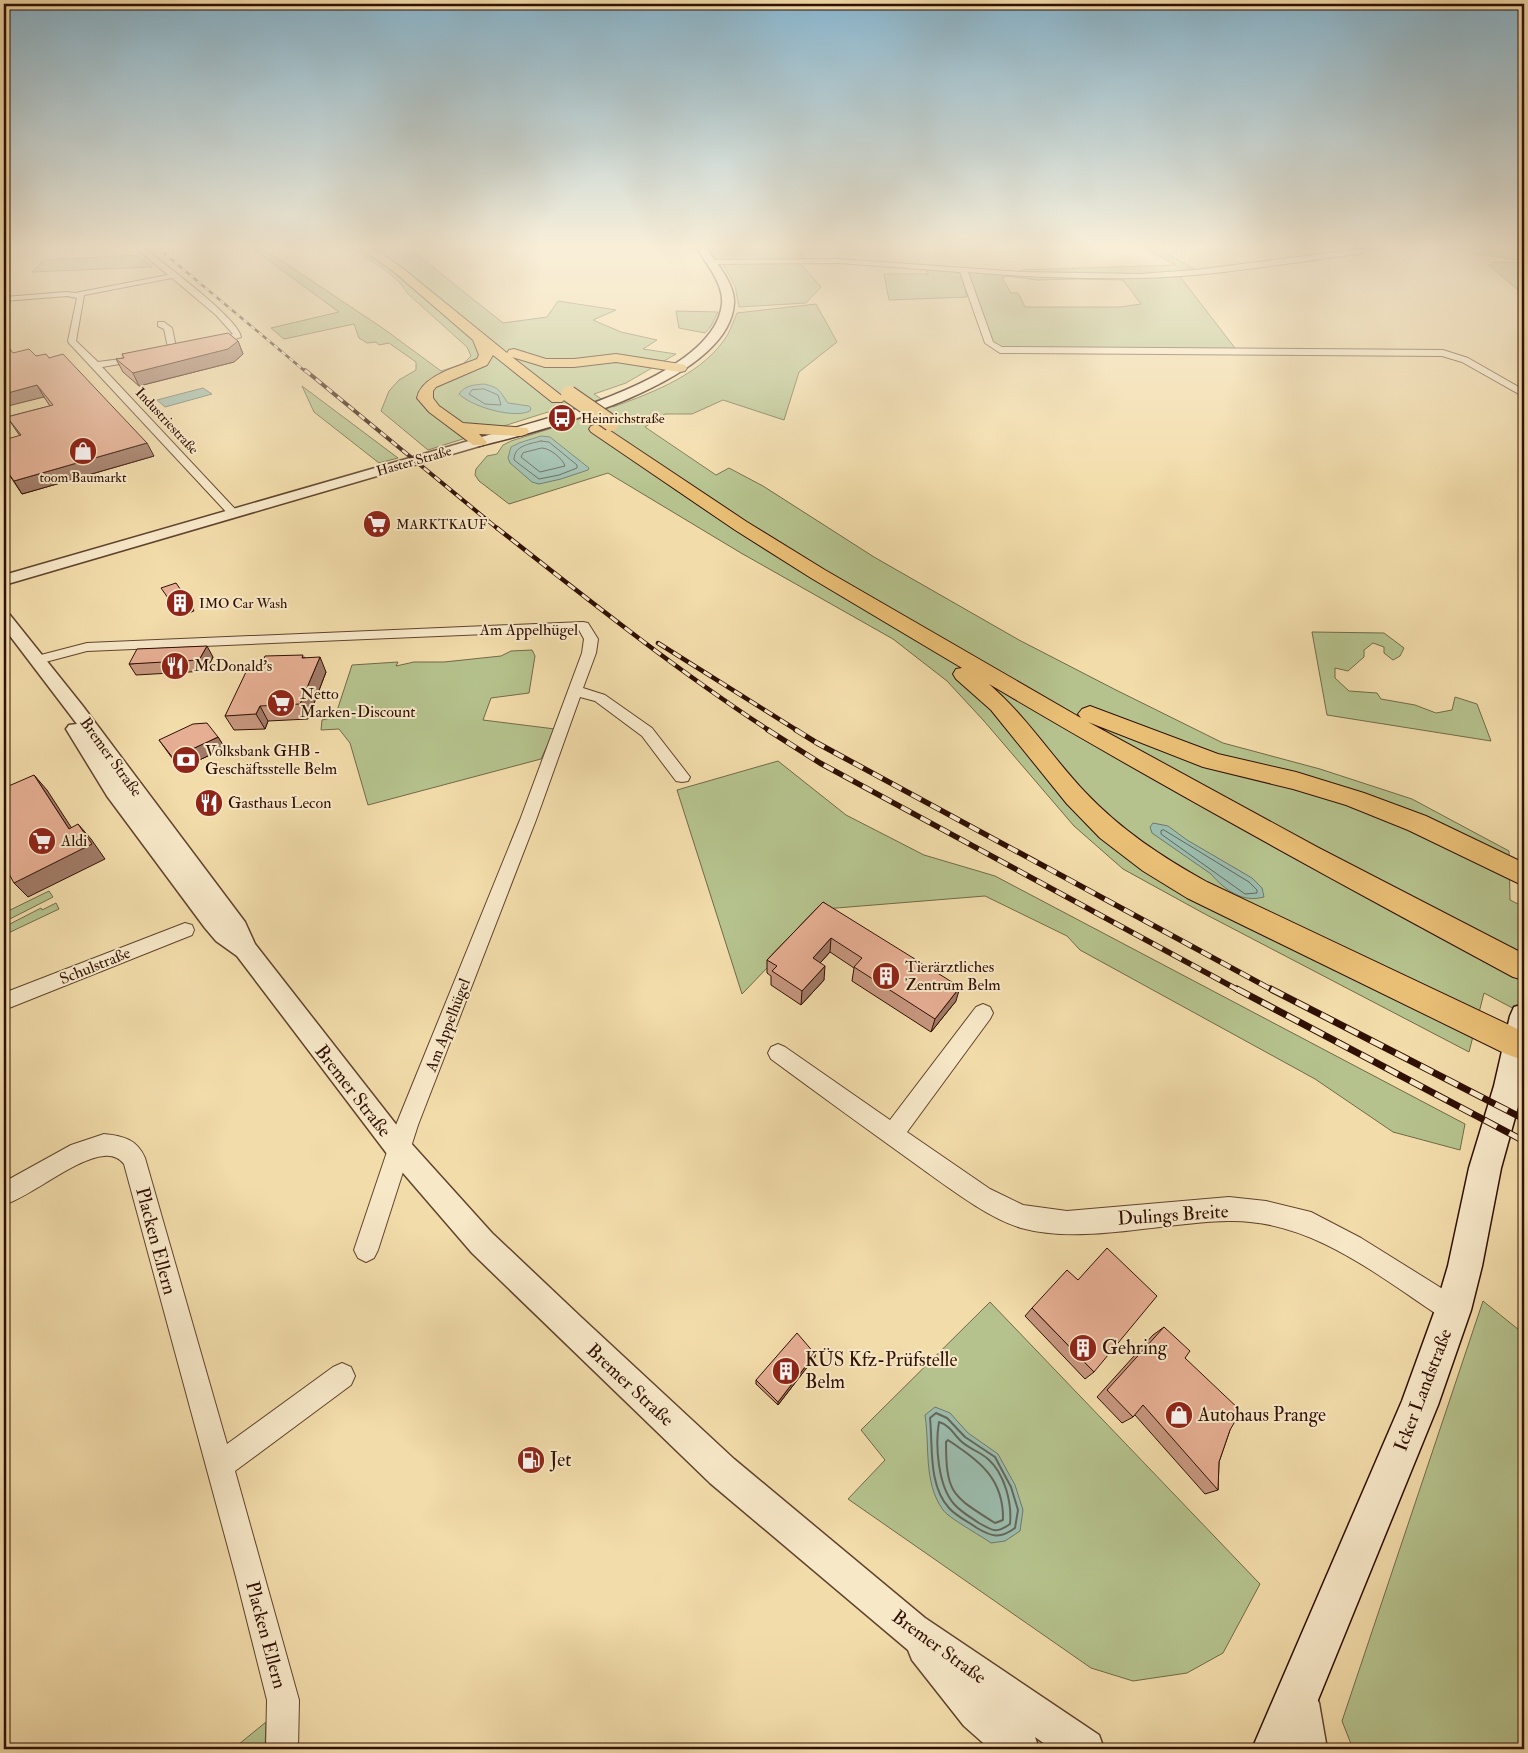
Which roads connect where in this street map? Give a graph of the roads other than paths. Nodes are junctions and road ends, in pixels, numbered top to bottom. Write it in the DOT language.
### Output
graph roads {
  1 [pos="74,331"];
  2 [pos="168,331"];
  3 [pos="233,331"];
  4 [pos="471,331"];
  5 [pos="487,331"];
  6 [pos="718,331"];
  7 [pos="985,331"];
  8 [pos="480,338"];
  9 [pos="199,347"];
  10 [pos="514,353"];
  11 [pos="592,360"];
  12 [pos="97,366"];
  13 [pos="680,368"];
  14 [pos="450,375"];
  15 [pos="536,383"];
  16 [pos="563,387"];
  17 [pos="1524,394"];
  18 [pos="604,426"];
  19 [pos="458,427"];
  20 [pos="520,431"];
  21 [pos="479,442"];
  22 [pos="233,513"];
  23 [pos="4,580"];
  24 [pos="4,618"];
  25 [pos="896,620"];
  26 [pos="4,638"];
  27 [pos="38,660"];
  28 [pos="576,691"];
  29 [pos="1090,714"];
  30 [pos="682,778"];
  31 [pos="1524,875"];
  32 [pos="185,930"];
  33 [pos="1486,937"];
  34 [pos="1524,946"];
  35 [pos="245,949"];
  36 [pos="1524,968"];
  37 [pos="4,1002"];
  38 [pos="983,1013"];
  39 [pos="1524,1016"];
  40 [pos="1517,1044"];
  41 [pos="778,1053"];
  42 [pos="892,1134"];
  43 [pos="400,1150"];
  44 [pos="4,1194"];
  45 [pos="366,1250"];
  46 [pos="1453,1310"];
  47 [pos="342,1376"];
  48 [pos="220,1465"];
  49 [pos="912,1631"];
  50 [pos="1298,1692"];
  51 [pos="282,1749"];
  52 [pos="1020,1749"];
  53 [pos="1085,1749"];
  54 [pos="1275,1749"];
  55 [pos="1308,1749"];
  1 -- 12 [label="street, Industriestraße"];
  2 -- 12 [label="street"];
  3 -- 9 [label="street"];
  4 -- 8 [label="highway"];
  5 -- 10 [label="highway"];
  6 -- 13 [label="main road, Haster Straße"];
  7 -- 17 [label="street"];
  8 -- 14 [label="highway"];
  8 -- 15 [label="highway"];
  10 -- 11 [label="highway"];
  10 -- 16 [label="highway"];
  11 -- 13 [label="highway"];
  11 -- 16 [label="highway"];
  12 -- 22 [label="street, Industriestraße"];
  13 -- 20 [label="main road, Haster Straße"];
  14 -- 15 [label="highway"];
  14 -- 19 [label="highway"];
  15 -- 16 [label="highway"];
  16 -- 18 [label="highway"];
  18 -- 25 [label="highway"];
  18 -- 29 [label="highway"];
  19 -- 20 [label="highway"];
  19 -- 21 [label="highway"];
  20 -- 21 [label="main road, Haster Straße"];
  21 -- 22 [label="street, Haster Straße"];
  22 -- 23 [label="street, Haster Straße"];
  24 -- 27 [label="street, Bremer Straße"];
  25 -- 33 [label="highway"];
  25 -- 40 [label="highway"];
  26 -- 35 [label="street, Bremer Straße"];
  27 -- 28 [label="street, Am Appelhügel"];
  27 -- 35 [label="street, Bremer Straße"];
  28 -- 30 [label="street"];
  28 -- 43 [label="street, Am Appelhügel"];
  29 -- 31 [label="highway"];
  29 -- 33 [label="highway"];
  32 -- 37 [label="street, Schulstraße"];
  33 -- 34 [label="highway"];
  33 -- 36 [label="highway"];
  35 -- 43 [label="street, Bremer Straße"];
  38 -- 42 [label="street"];
  39 -- 40 [label="main road, Icker Landstraße"];
  40 -- 46 [label="main road, Icker Landstraße"];
  41 -- 42 [label="street, Dulings Breite"];
  42 -- 46 [label="street, Dulings Breite"];
  43 -- 45 [label="street"];
  43 -- 49 [label="street, Bremer Straße"];
  44 -- 48 [label="street, Placken Ellern"];
  46 -- 50 [label="main road, Icker Landstraße"];
  47 -- 48 [label="street"];
  48 -- 51 [label="street, Placken Ellern"];
  49 -- 52 [label="street"];
  49 -- 53 [label="street, Bremer Straße"];
  50 -- 54 [label="main road, Icker Landstraße"];
  50 -- 55 [label="street"];
}
